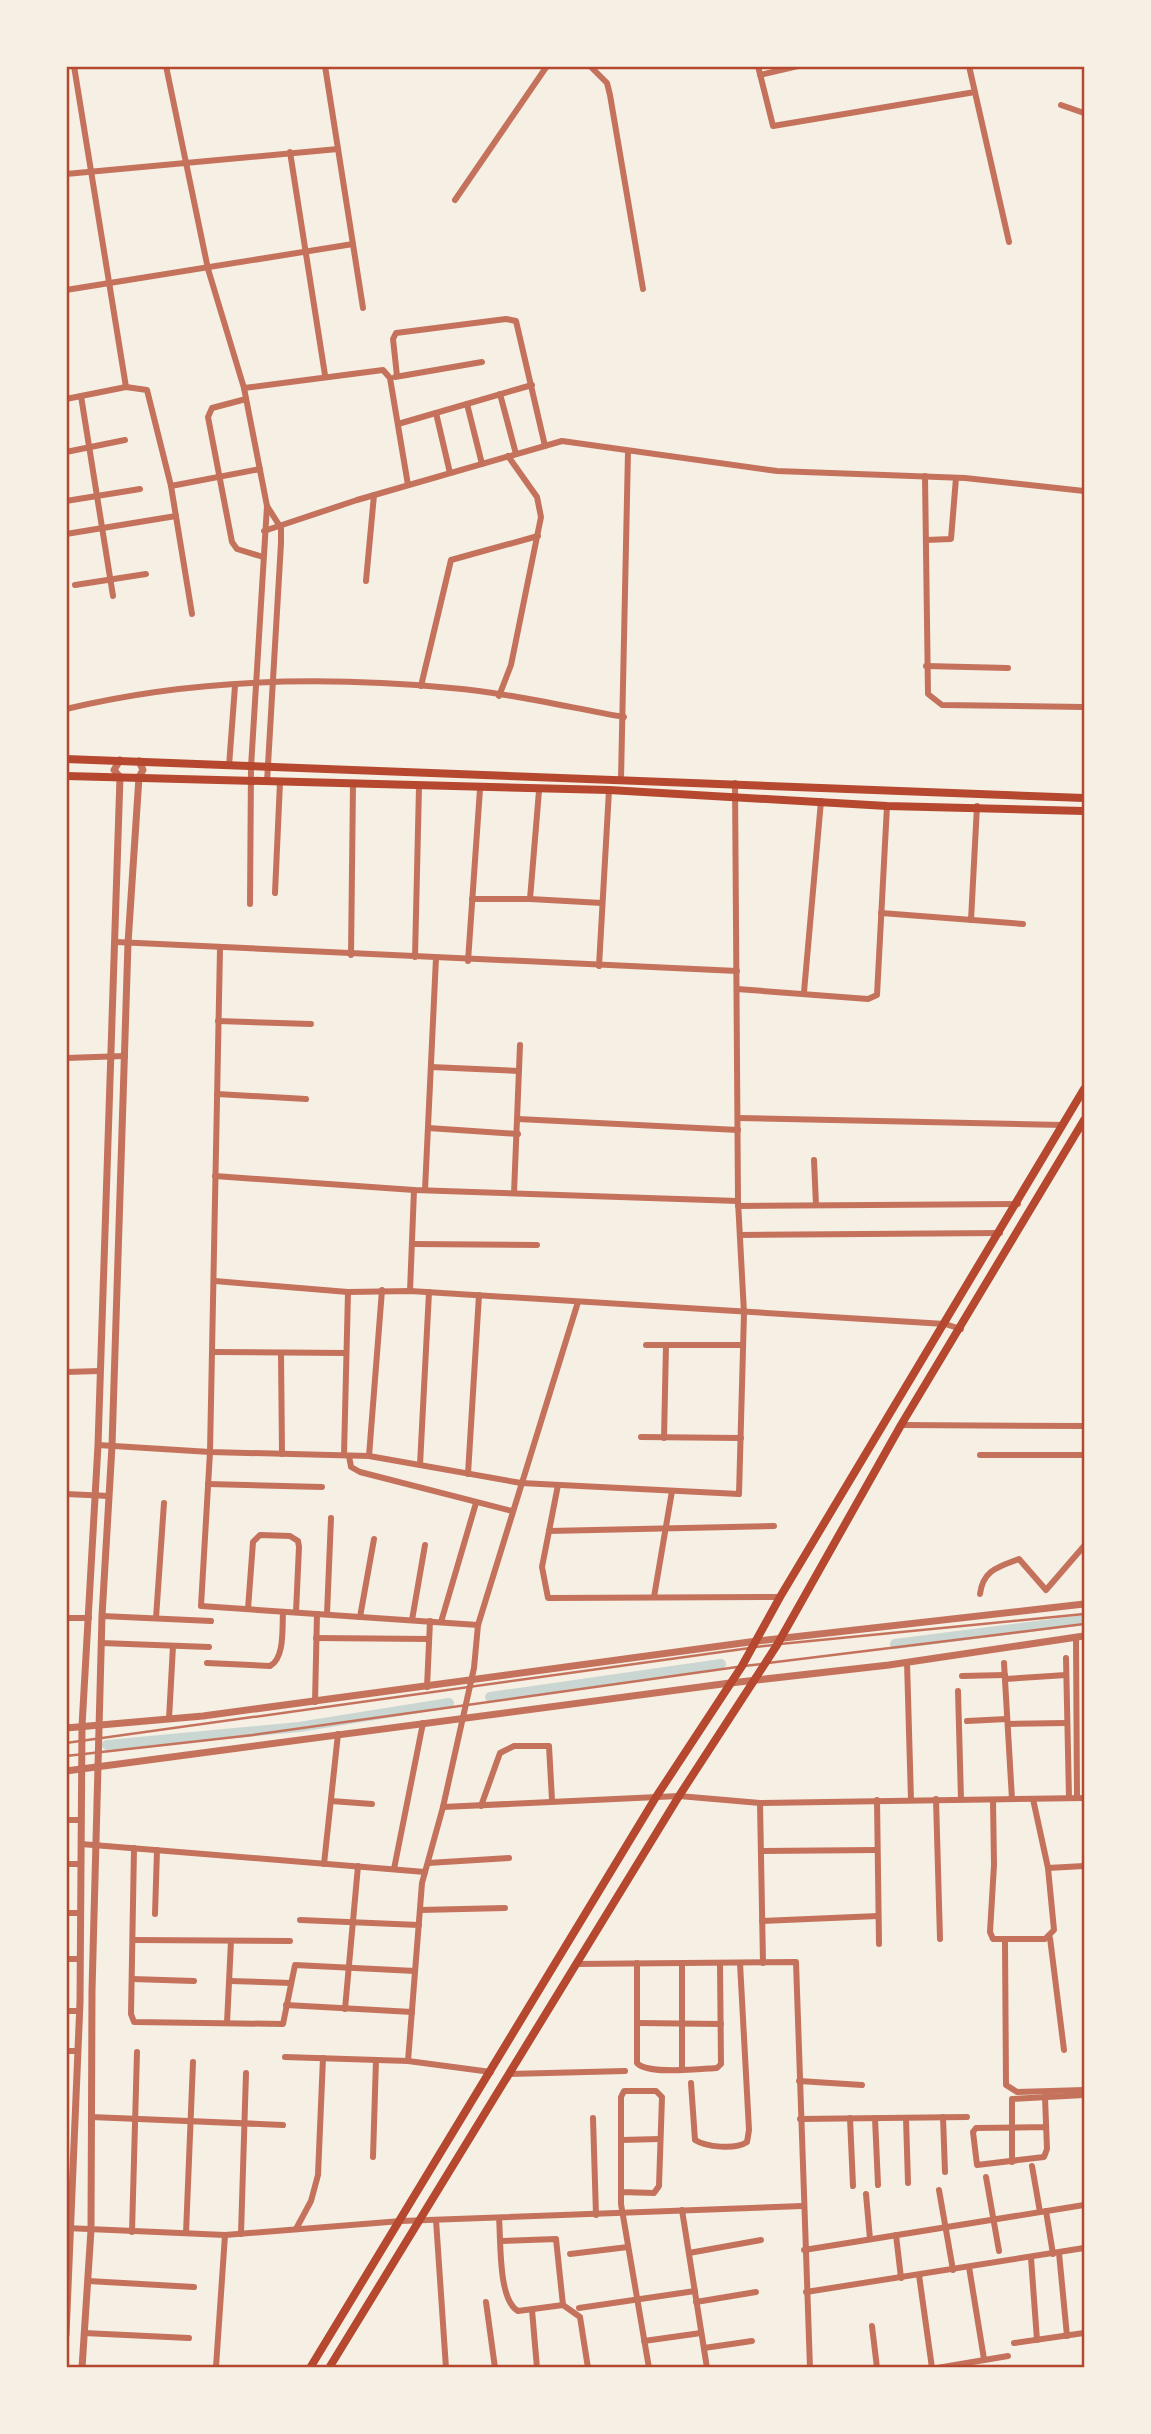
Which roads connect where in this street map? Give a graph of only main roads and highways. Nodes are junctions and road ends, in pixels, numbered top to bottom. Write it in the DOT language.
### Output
graph roads {
  1 [pos="66,759"];
  2 [pos="66,776"];
  3 [pos="1084,798"];
  4 [pos="1084,811"];
  5 [pos="1084,1089"];
  6 [pos="1084,1120"];
  7 [pos="310,2368"];
  8 [pos="329,2368"];
  1 -- 3 [label="main road"];
  2 -- 4 [label="main road"];
  5 -- 7 [label="main road"];
  6 -- 8 [label="main road"];
}
